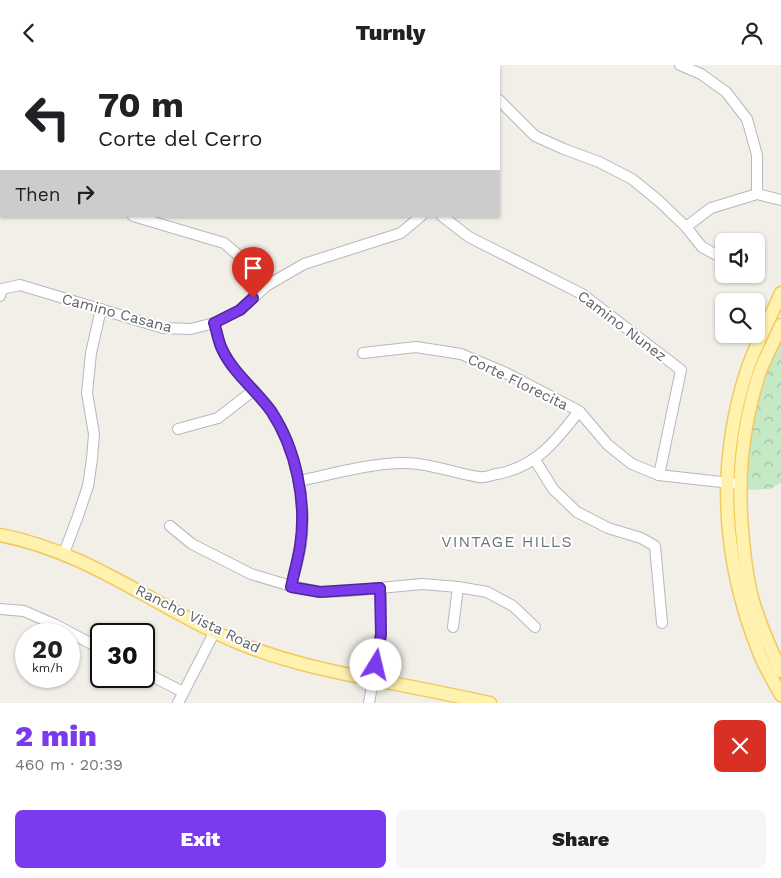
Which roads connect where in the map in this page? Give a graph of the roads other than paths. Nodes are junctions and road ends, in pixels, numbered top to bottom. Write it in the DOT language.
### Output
graph roads {
  1 [pos="680,65"];
  2 [pos="500,101"];
  3 [pos="756,194"];
  4 [pos="781,200"];
  5 [pos="136,217"];
  6 [pos="421,217"];
  7 [pos="443,217"];
  8 [pos="686,227"];
  9 [pos="715,254"];
  10 [pos="266,286"];
  11 [pos="781,293"];
  12 [pos="0,295"];
  13 [pos="101,309"];
  14 [pos="214,323"];
  15 [pos="781,325"];
  16 [pos="363,353"];
  17 [pos="254,390"];
  18 [pos="579,411"];
  19 [pos="178,429"];
  20 [pos="535,459"];
  21 [pos="659,475"];
  22 [pos="299,481"];
  23 [pos="733,484"];
  24 [pos="170,526"];
  25 [pos="0,535"];
  26 [pos="64,553"];
  27 [pos="291,587"];
  28 [pos="458,587"];
  29 [pos="380,588"];
  30 [pos="0,609"];
  31 [pos="662,623"];
  32 [pos="453,627"];
  33 [pos="534,627"];
  34 [pos="215,631"];
  35 [pos="90,643"];
  36 [pos="781,671"];
  37 [pos="155,678"];
  38 [pos="374,679"];
  39 [pos="183,693"];
  40 [pos="781,695"];
  41 [pos="178,703"];
  42 [pos="369,703"];
  43 [pos="490,703"];
  1 -- 3 [label="street"];
  2 -- 8 [label="street"];
  3 -- 4 [label="street"];
  3 -- 8 [label="street"];
  5 -- 10 [label="street"];
  6 -- 10 [label="street, Camino Casana"];
  7 -- 21 [label="street, Camino Nunez"];
  8 -- 9 [label="street"];
  10 -- 14 [label="street, Camino Casana"];
  11 -- 23 [label="main road"];
  12 -- 13 [label="street, Camino Casana"];
  13 -- 14 [label="street, Camino Casana"];
  13 -- 26 [label="street"];
  14 -- 17 [label="street"];
  15 -- 23 [label="main road"];
  16 -- 18 [label="street, Corte Florecita"];
  17 -- 19 [label="street"];
  17 -- 22 [label="street"];
  18 -- 20 [label="street"];
  18 -- 21 [label="street, Corte Florecita"];
  20 -- 22 [label="street"];
  20 -- 31 [label="street"];
  21 -- 23 [label="street, Corte Florecita"];
  22 -- 27 [label="street"];
  23 -- 36 [label="main road"];
  23 -- 40 [label="main road"];
  24 -- 27 [label="street"];
  25 -- 26 [label="main road, Rancho Vista Road"];
  26 -- 34 [label="main road, Rancho Vista Road"];
  27 -- 29 [label="street"];
  28 -- 29 [label="street"];
  28 -- 32 [label="street"];
  28 -- 33 [label="street"];
  29 -- 38 [label="street"];
  30 -- 35 [label="street"];
  34 -- 38 [label="main road, Rancho Vista Road"];
  34 -- 39 [label="street"];
  37 -- 39 [label="street"];
  38 -- 42 [label="street"];
  38 -- 43 [label="main road, Rancho Vista Road"];
  39 -- 41 [label="street"];
}
